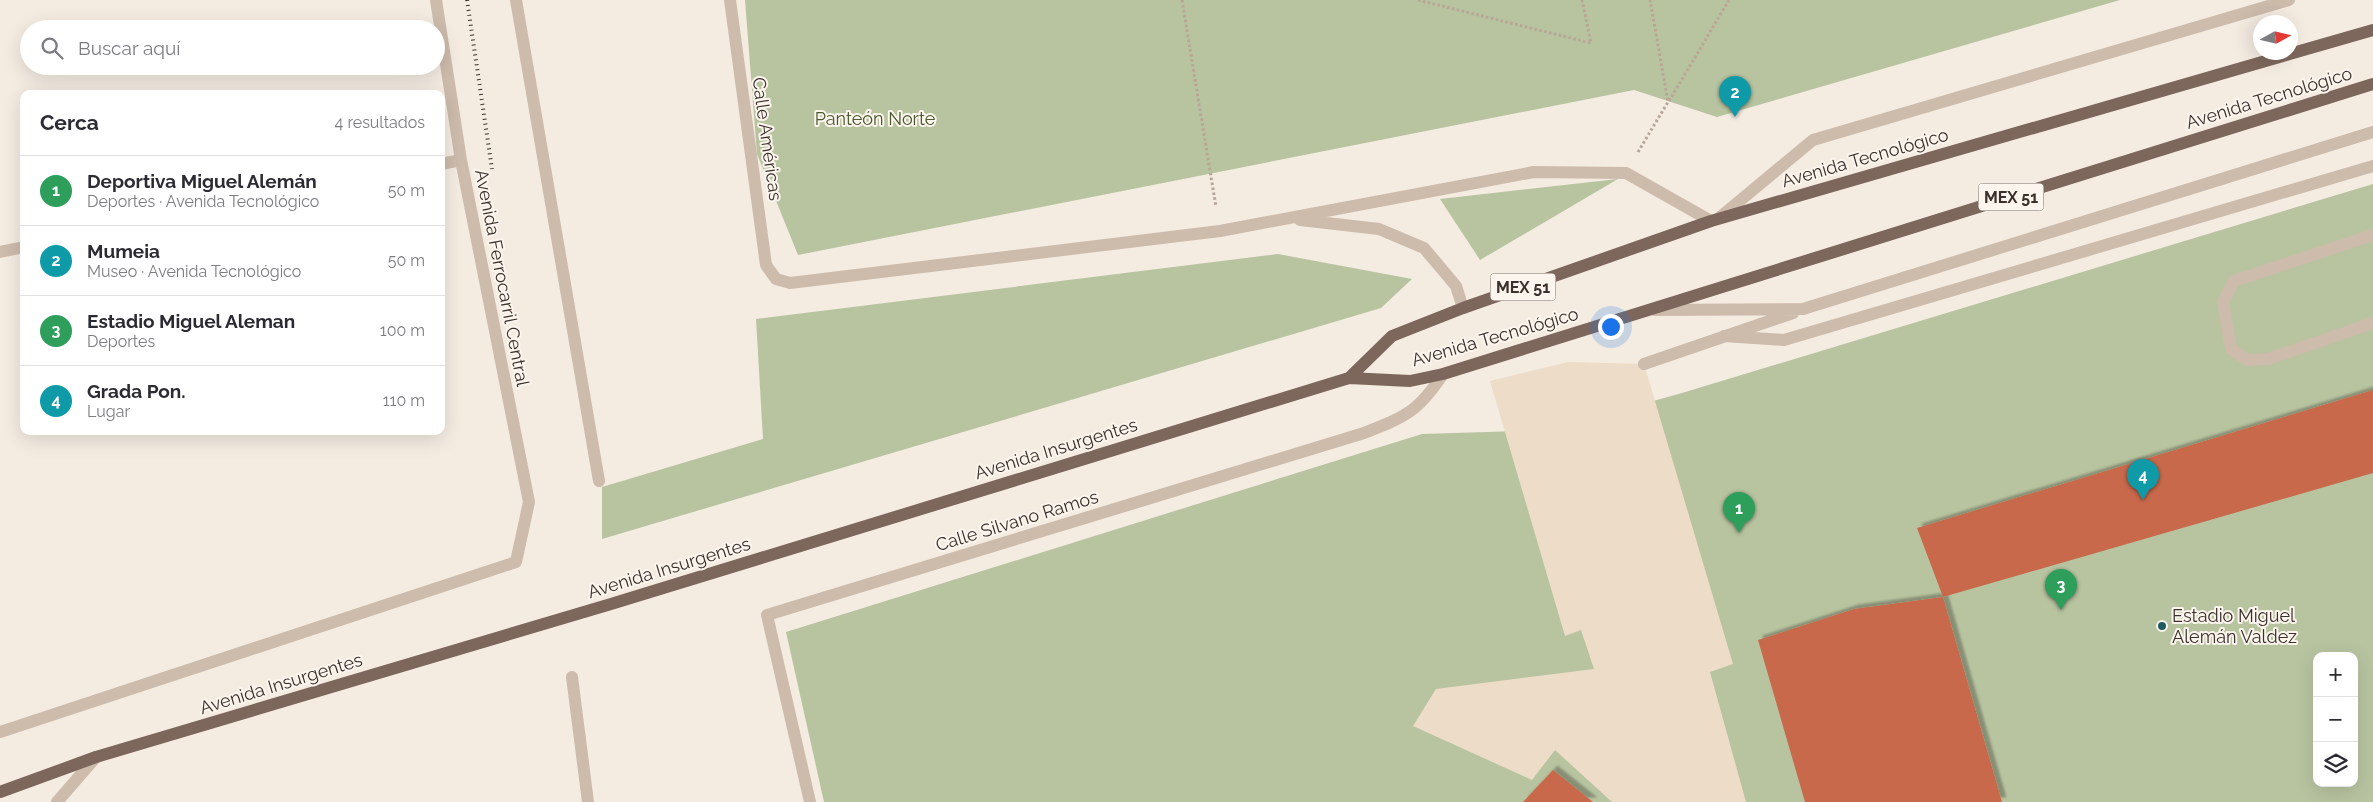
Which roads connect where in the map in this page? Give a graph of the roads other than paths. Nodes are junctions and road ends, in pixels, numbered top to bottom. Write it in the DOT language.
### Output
graph roads {
  1 [pos="436,0"];
  2 [pos="516,0"];
  3 [pos="730,0"];
  4 [pos="2288,0"];
  5 [pos="439,20"];
  6 [pos="2373,30"];
  7 [pos="445,60"];
  8 [pos="2373,84"];
  9 [pos="2373,132"];
  10 [pos="460,160"];
  11 [pos="445,163"];
  12 [pos="2373,166"];
  13 [pos="1285,218"];
  14 [pos="1715,220"];
  15 [pos="2373,235"];
  16 [pos="20,248"];
  17 [pos="0,252"];
  18 [pos="1463,308"];
  19 [pos="1803,309"];
  20 [pos="1650,310"];
  21 [pos="2373,323"];
  22 [pos="1724,336"];
  23 [pos="1644,364"];
  24 [pos="1442,374"];
  25 [pos="1349,378"];
  26 [pos="599,481"];
  27 [pos="572,678"];
  28 [pos="0,732"];
  29 [pos="96,757"];
  30 [pos="0,792"];
  31 [pos="57,802"];
  32 [pos="588,802"];
  33 [pos="810,802"];
  1 -- 5 [label="street, Avenida Ferrocarril Central"];
  2 -- 26 [label="street"];
  3 -- 13 [label="street, Calle Américas"];
  4 -- 14 [label="street"];
  6 -- 14 [label="main road, Avenida Tecnológico / MEX 51"];
  7 -- 10 [label="street, Avenida Ferrocarril Central"];
  8 -- 20 [label="main road, Avenida Tecnológico / MEX 51"];
  9 -- 19 [label="street"];
  10 -- 11 [label="street"];
  10 -- 28 [label="street, Avenida Ferrocarril Central"];
  12 -- 22 [label="street"];
  13 -- 14 [label="street"];
  13 -- 18 [label="street"];
  14 -- 18 [label="main road, Avenida Tecnológico / MEX 51"];
  15 -- 21 [label="street"];
  16 -- 17 [label="street"];
  18 -- 25 [label="main road, Avenida Tecnológico / MEX 51"];
  19 -- 20 [label="street"];
  19 -- 22 [label="street"];
  20 -- 24 [label="main road, Avenida Tecnológico / MEX 51"];
  22 -- 23 [label="street"];
  24 -- 25 [label="main road, Avenida Tecnológico / MEX 51"];
  24 -- 33 [label="street, Calle Silvano Ramos"];
  25 -- 29 [label="main road, Avenida Insurgentes / MEX 51"];
  27 -- 32 [label="street"];
  29 -- 30 [label="main road, Avenida Insurgentes / MEX 51"];
  29 -- 31 [label="street"];
}
